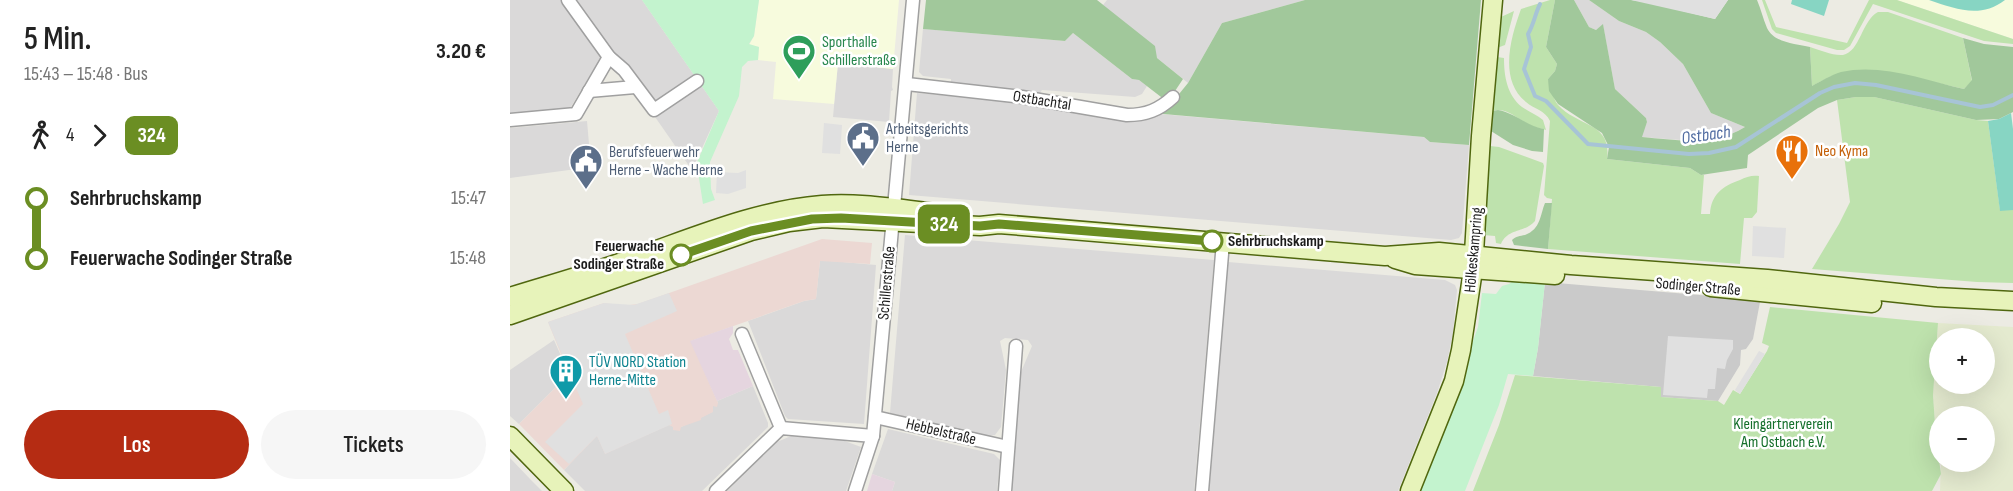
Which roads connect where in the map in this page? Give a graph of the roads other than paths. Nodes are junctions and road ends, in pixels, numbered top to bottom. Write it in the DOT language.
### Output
graph roads {
  1 [pos="568,0"];
  2 [pos="913,0"];
  3 [pos="1493,0"];
  4 [pos="609,57"];
  5 [pos="698,81"];
  6 [pos="907,84"];
  7 [pos="635,87"];
  8 [pos="589,91"];
  9 [pos="1173,97"];
  10 [pos="510,120"];
  11 [pos="893,215"];
  12 [pos="1223,242"];
  13 [pos="1474,263"];
  14 [pos="510,297"];
  15 [pos="2013,301"];
  16 [pos="2013,312"];
  17 [pos="510,315"];
  18 [pos="742,334"];
  19 [pos="1016,346"];
  20 [pos="875,417"];
  21 [pos="781,428"];
  22 [pos="510,436"];
  23 [pos="873,436"];
  24 [pos="1008,447"];
  25 [pos="564,491"];
  26 [pos="716,491"];
  27 [pos="855,491"];
  28 [pos="1005,491"];
  29 [pos="1202,491"];
  30 [pos="1410,491"];
  1 -- 4 [label="street"];
  2 -- 6 [label="street, Schillerstraße"];
  3 -- 13 [label="main road, Hölkeskampring"];
  4 -- 7 [label="street"];
  4 -- 8 [label="street"];
  5 -- 7 [label="street"];
  6 -- 9 [label="street, Ostbachtal"];
  6 -- 11 [label="street, Schillerstraße"];
  7 -- 8 [label="street"];
  8 -- 10 [label="street"];
  11 -- 12 [label="main road, Sodinger Straße"];
  11 -- 14 [label="main road, Sodinger Straße"];
  11 -- 17 [label="main road, Sodinger Straße"];
  11 -- 20 [label="street, Schillerstraße"];
  12 -- 13 [label="main road, Sodinger Straße"];
  12 -- 29 [label="street"];
  13 -- 15 [label="main road, Sodinger Straße"];
  13 -- 16 [label="main road, Sodinger Straße"];
  13 -- 30 [label="main road, Hölkeskampring"];
  18 -- 21 [label="street"];
  19 -- 24 [label="street"];
  20 -- 23 [label="street, Schillerstraße"];
  20 -- 24 [label="street, Hebbelstraße"];
  21 -- 23 [label="street"];
  21 -- 26 [label="street"];
  22 -- 25 [label="main road"];
  23 -- 27 [label="street, Schillerstraße"];
  24 -- 28 [label="street"];
}
